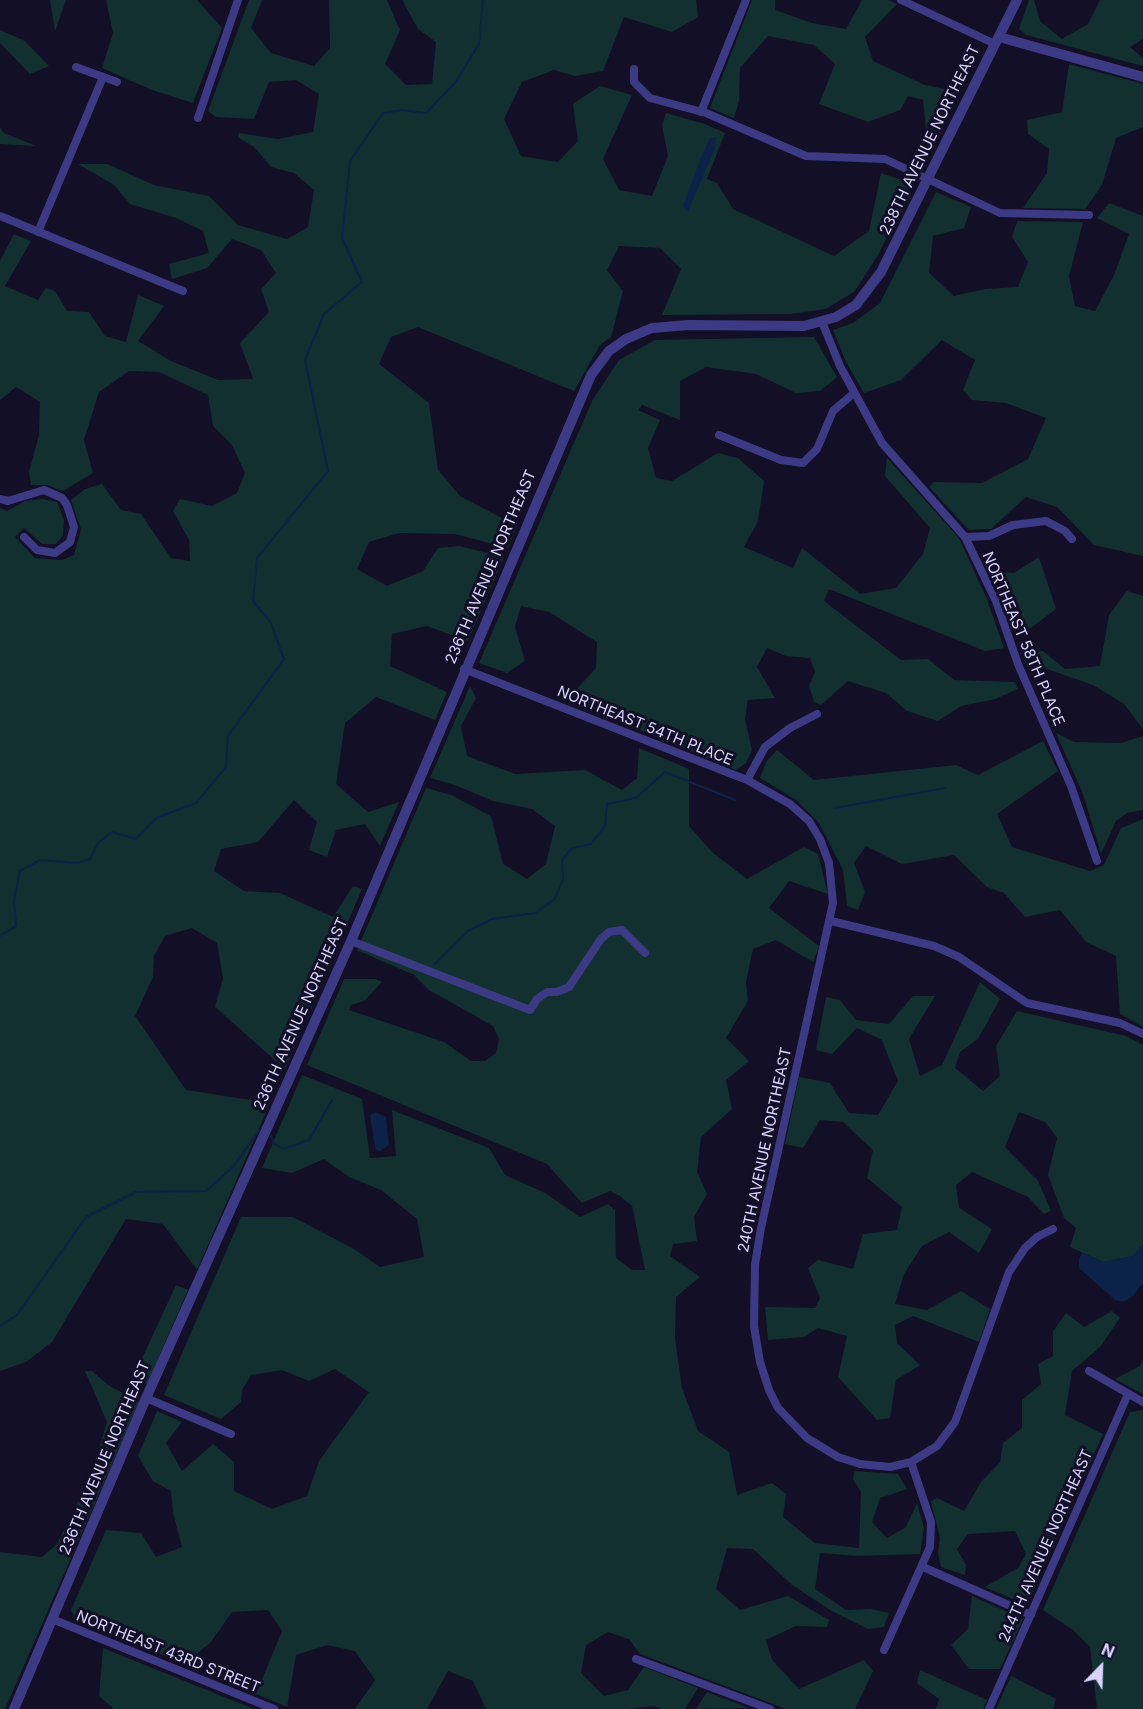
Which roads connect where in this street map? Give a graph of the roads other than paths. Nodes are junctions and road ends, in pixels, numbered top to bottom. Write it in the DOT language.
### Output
graph roads {
  1 [pos="238,0"];
  2 [pos="746,0"];
  3 [pos="902,0"];
  4 [pos="1017,0"];
  5 [pos="997,40"];
  6 [pos="76,67"];
  7 [pos="634,69"];
  8 [pos="103,76"];
  9 [pos="1143,77"];
  10 [pos="117,82"];
  11 [pos="701,112"];
  12 [pos="198,118"];
  13 [pos="927,180"];
  14 [pos="1089,215"];
  15 [pos="0,216"];
  16 [pos="38,232"];
  17 [pos="183,291"];
  18 [pos="822,322"];
  19 [pos="626,339"];
  20 [pos="854,393"];
  21 [pos="719,435"];
  22 [pos="0,499"];
  23 [pos="24,537"];
  24 [pos="965,537"];
  25 [pos="1072,539"];
  26 [pos="464,669"];
  27 [pos="817,714"];
  28 [pos="747,780"];
  29 [pos="809,821"];
  30 [pos="1097,861"];
  31 [pos="831,921"];
  32 [pos="351,941"];
  33 [pos="645,953"];
  34 [pos="1143,1034"];
  35 [pos="1053,1229"];
  36 [pos="1089,1371"];
  37 [pos="1128,1394"];
  38 [pos="146,1398"];
  39 [pos="1143,1402"];
  40 [pos="231,1434"];
  41 [pos="911,1462"];
  42 [pos="923,1567"];
  43 [pos="1031,1615"];
  44 [pos="52,1619"];
  45 [pos="884,1650"];
  46 [pos="636,1659"];
  47 [pos="14,1709"];
  48 [pos="274,1709"];
  49 [pos="770,1709"];
  50 [pos="989,1709"];
  1 -- 12 [label="street"];
  2 -- 11 [label="street"];
  3 -- 5 [label="street"];
  4 -- 5 [label="street, 238TH AVENUE NORTHEAST"];
  5 -- 9 [label="street"];
  5 -- 13 [label="street, 238TH AVENUE NORTHEAST"];
  6 -- 8 [label="street"];
  7 -- 11 [label="street"];
  8 -- 10 [label="street"];
  8 -- 16 [label="street"];
  11 -- 13 [label="street"];
  13 -- 14 [label="street"];
  13 -- 18 [label="street, 238TH AVENUE NORTHEAST"];
  15 -- 16 [label="street"];
  16 -- 17 [label="street"];
  18 -- 19 [label="street, 238TH AVENUE NORTHEAST"];
  18 -- 20 [label="street, NORTHEAST 58TH PLACE"];
  19 -- 26 [label="street, 236TH AVENUE NORTHEAST"];
  20 -- 21 [label="street"];
  20 -- 24 [label="street, NORTHEAST 58TH PLACE"];
  22 -- 23 [label="street"];
  24 -- 25 [label="street"];
  24 -- 30 [label="street, NORTHEAST 58TH PLACE"];
  26 -- 28 [label="street, NORTHEAST 54TH PLACE"];
  26 -- 32 [label="street, 236TH AVENUE NORTHEAST"];
  27 -- 28 [label="street"];
  28 -- 29 [label="street, NORTHEAST 54TH PLACE"];
  29 -- 31 [label="street, 240TH AVENUE NORTHEAST"];
  31 -- 34 [label="street"];
  31 -- 41 [label="street, 240TH AVENUE NORTHEAST"];
  32 -- 33 [label="street"];
  32 -- 38 [label="street, 236TH AVENUE NORTHEAST"];
  35 -- 41 [label="street"];
  36 -- 37 [label="street"];
  37 -- 39 [label="street"];
  37 -- 43 [label="street, 244TH AVENUE NORTHEAST"];
  38 -- 40 [label="street"];
  38 -- 44 [label="street, 236TH AVENUE NORTHEAST"];
  41 -- 42 [label="street"];
  42 -- 43 [label="street"];
  42 -- 45 [label="street"];
  43 -- 50 [label="street, 244TH AVENUE NORTHEAST"];
  44 -- 47 [label="street, 236TH AVENUE NORTHEAST"];
  44 -- 48 [label="street, NORTHEAST 43RD STREET"];
  46 -- 49 [label="street"];
}
